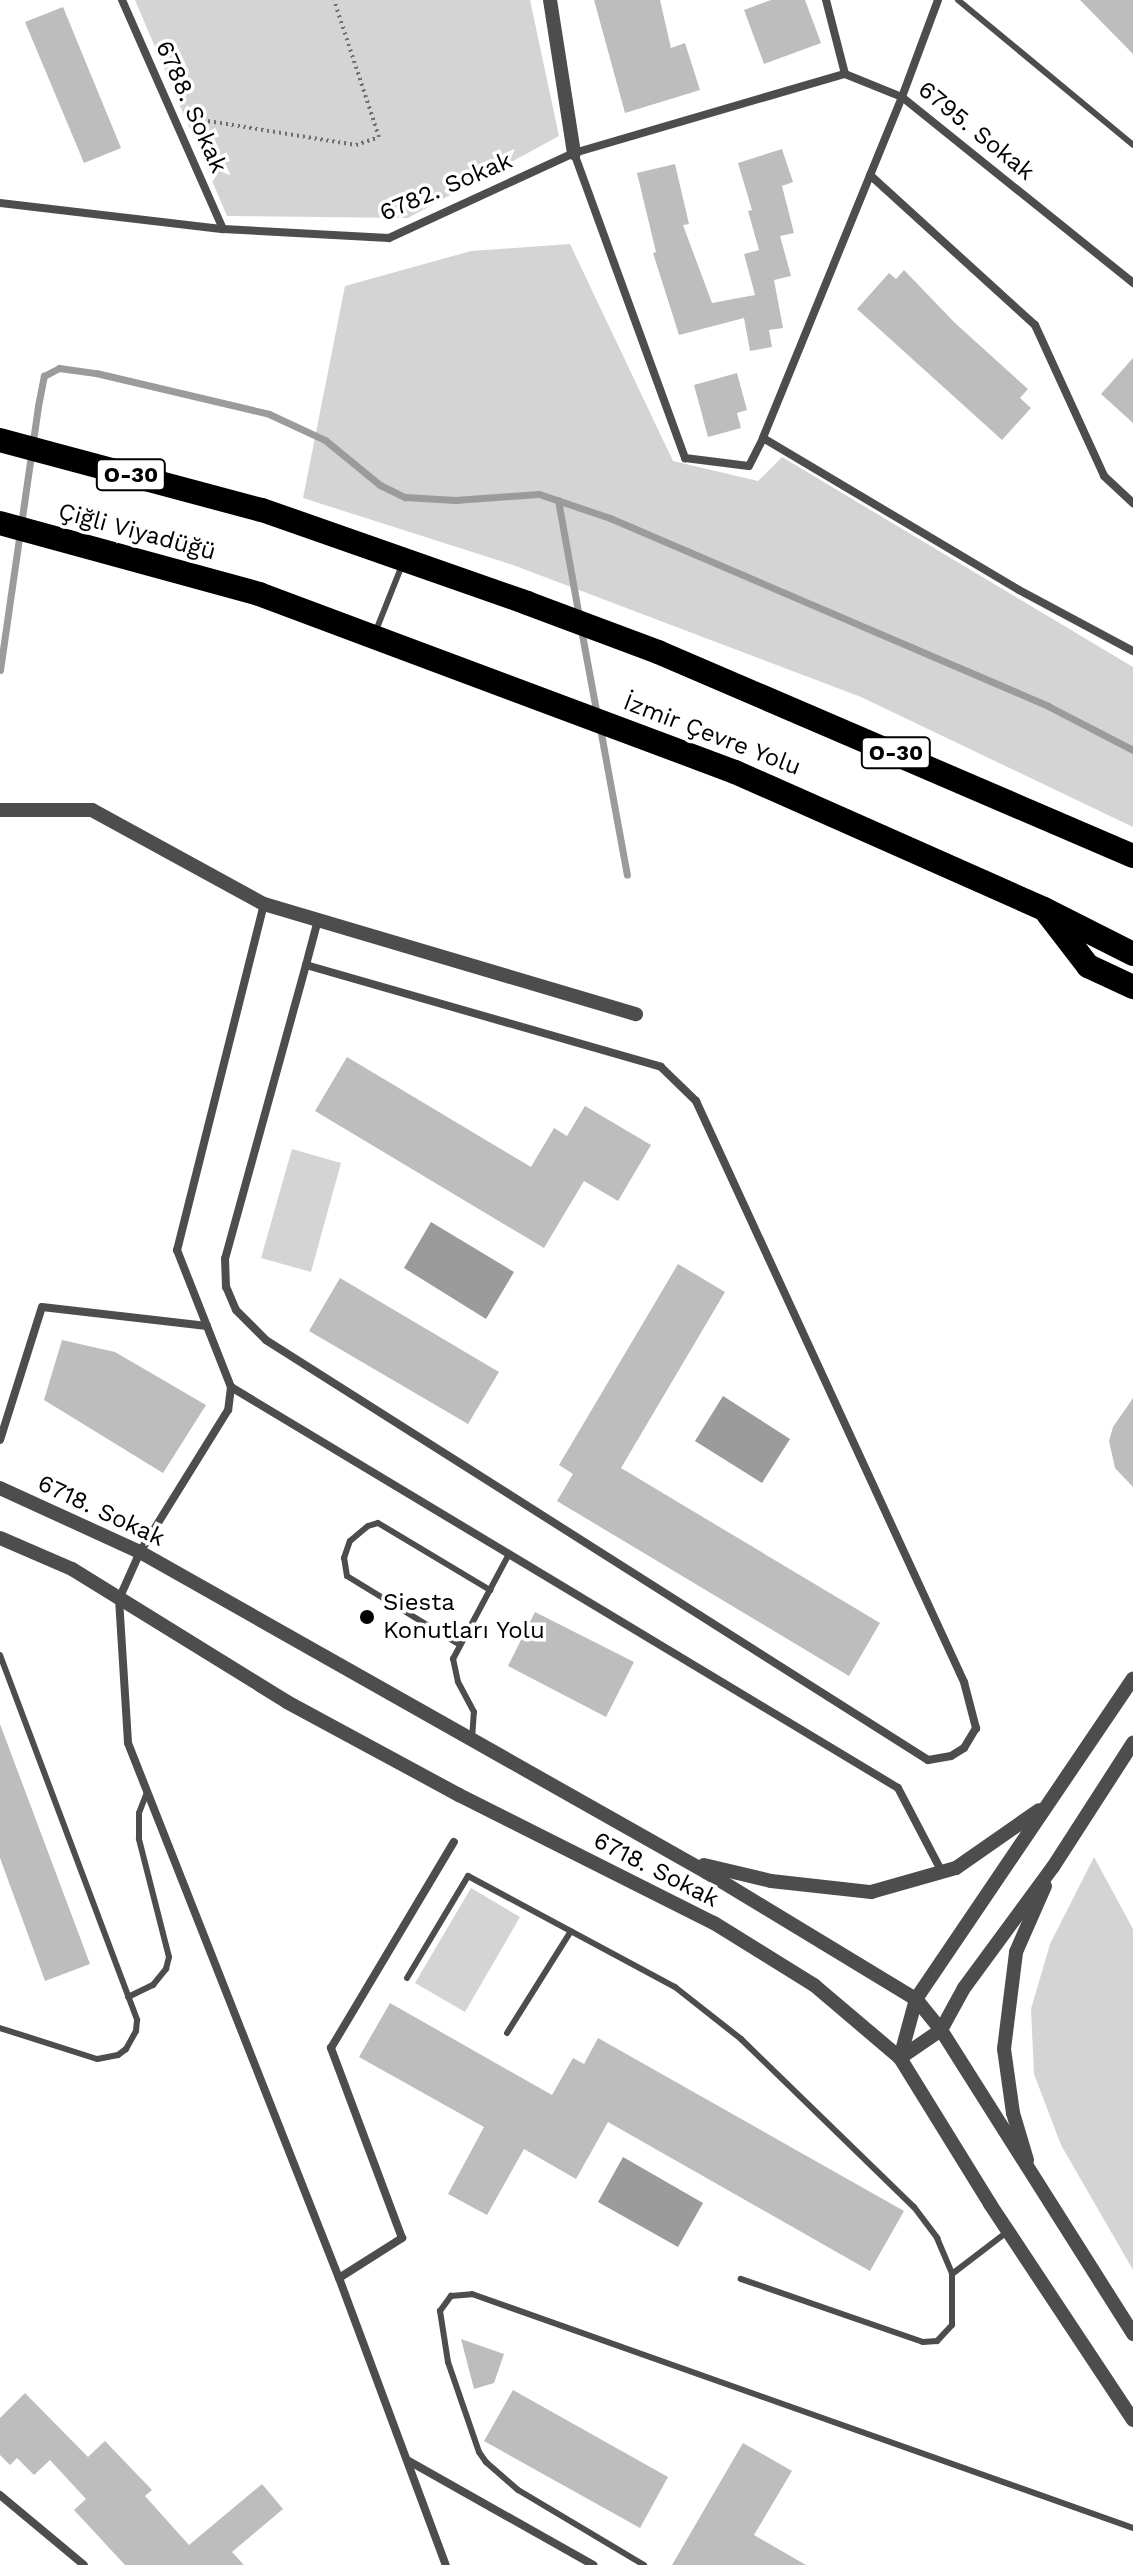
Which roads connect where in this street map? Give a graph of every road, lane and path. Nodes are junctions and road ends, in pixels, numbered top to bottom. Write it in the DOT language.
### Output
graph roads {
  1 [pos="122,0"];
  2 [pos="334,0"];
  3 [pos="550,0"];
  4 [pos="826,0"];
  5 [pos="938,0"];
  6 [pos="958,0"];
  7 [pos="845,74"];
  8 [pos="902,97"];
  9 [pos="208,121"];
  10 [pos="1133,145"];
  11 [pos="574,153"];
  12 [pos="870,175"];
  13 [pos="0,203"];
  14 [pos="223,229"];
  15 [pos="1133,283"];
  16 [pos="763,438"];
  17 [pos="0,440"];
  18 [pos="1133,503"];
  19 [pos="0,523"];
  20 [pos="405,558"];
  21 [pos="259,594"];
  22 [pos="374,635"];
  23 [pos="1133,651"];
  24 [pos="0,810"];
  25 [pos="1133,856"];
  26 [pos="264,904"];
  27 [pos="1044,909"];
  28 [pos="318,920"];
  29 [pos="1133,954"];
  30 [pos="306,965"];
  31 [pos="1133,987"];
  32 [pos="636,1014"];
  33 [pos="207,1326"];
  34 [pos="231,1387"];
  35 [pos="0,1440"];
  36 [pos="0,1488"];
  37 [pos="0,1538"];
  38 [pos="140,1552"];
  39 [pos="509,1554"];
  40 [pos="490,1590"];
  41 [pos="119,1599"];
  42 [pos="460,1645"];
  43 [pos="0,1655"];
  44 [pos="1133,1679"];
  45 [pos="471,1739"];
  46 [pos="1133,1743"];
  47 [pos="147,1792"];
  48 [pos="1046,1806"];
  49 [pos="454,1842"];
  50 [pos="685,1861"];
  51 [pos="1053,1867"];
  52 [pos="942,1872"];
  53 [pos="571,1931"];
  54 [pos="407,1978"];
  55 [pos="128,1997"];
  56 [pos="916,1999"];
  57 [pos="0,2028"];
  58 [pos="941,2030"];
  59 [pos="507,2033"];
  60 [pos="900,2058"];
  61 [pos="1033,2178"];
  62 [pos="1009,2231"];
  63 [pos="952,2274"];
  64 [pos="339,2278"];
  65 [pos="741,2279"];
  66 [pos="1133,2334"];
  67 [pos="1133,2420"];
  68 [pos="407,2460"];
  69 [pos="0,2495"];
  70 [pos="1132,2529"];
  71 [pos="84,2565"];
  72 [pos="446,2565"];
  73 [pos="593,2565"];
  74 [pos="644,2565"];
  1 -- 14 [label="street, 6788. Sokak"];
  2 -- 9 [label="path"];
  3 -- 11 [label="street"];
  4 -- 7 [label="street"];
  5 -- 8 [label="street"];
  6 -- 10 [label="lane"];
  7 -- 8 [label="street, 6795. Sokak"];
  7 -- 11 [label="street, 6782. Sokak"];
  8 -- 12 [label="street"];
  8 -- 15 [label="street, 6795. Sokak"];
  11 -- 14 [label="street, 6782. Sokak"];
  11 -- 16 [label="street"];
  12 -- 16 [label="street"];
  12 -- 18 [label="street"];
  13 -- 14 [label="street, 6782. Sokak"];
  16 -- 23 [label="street"];
  17 -- 20 [label="highway, O-30"];
  19 -- 21 [label="highway, Çiğli Viyadüğü"];
  20 -- 22 [label="lane"];
  20 -- 25 [label="highway, O-30"];
  21 -- 22 [label="highway, İzmir Çevre Yolu"];
  22 -- 27 [label="highway, İzmir Çevre Yolu"];
  24 -- 26 [label="street"];
  26 -- 28 [label="street"];
  26 -- 33 [label="street"];
  27 -- 29 [label="highway, İzmir Çevre Yolu"];
  27 -- 31 [label="highway"];
  28 -- 30 [label="street"];
  28 -- 32 [label="street"];
  30 -- 30 [label="street"];
  33 -- 34 [label="street"];
  33 -- 35 [label="street"];
  34 -- 38 [label="street"];
  34 -- 39 [label="street"];
  36 -- 38 [label="street, 6718. Sokak"];
  37 -- 41 [label="street, 6718. Sokak"];
  38 -- 41 [label="street"];
  38 -- 45 [label="street, 6718. Sokak"];
  39 -- 40 [label="lane"];
  39 -- 52 [label="street"];
  40 -- 42 [label="lane"];
  40 -- 42 [label="lane"];
  41 -- 47 [label="street"];
  41 -- 60 [label="street, 6718. Sokak"];
  42 -- 45 [label="lane"];
  43 -- 55 [label="lane"];
  44 -- 48 [label="street"];
  45 -- 50 [label="street, 6718. Sokak"];
  46 -- 51 [label="street"];
  47 -- 55 [label="lane"];
  47 -- 64 [label="street"];
  48 -- 52 [label="street"];
  48 -- 56 [label="street"];
  49 -- 64 [label="street"];
  50 -- 52 [label="street"];
  50 -- 56 [label="street, 6718. Sokak"];
  51 -- 58 [label="street"];
  51 -- 61 [label="street"];
  53 -- 54 [label="lane"];
  53 -- 59 [label="lane"];
  53 -- 63 [label="lane"];
  55 -- 57 [label="lane"];
  56 -- 58 [label="street, 6718. Sokak"];
  56 -- 60 [label="street"];
  58 -- 60 [label="street"];
  58 -- 61 [label="street, 6718. Sokak"];
  60 -- 62 [label="street, 6718. Sokak"];
  61 -- 66 [label="street, 6718. Sokak"];
  62 -- 63 [label="lane"];
  62 -- 67 [label="street, 6718. Sokak"];
  63 -- 65 [label="lane"];
  64 -- 68 [label="street"];
  68 -- 72 [label="street"];
  68 -- 73 [label="street"];
  69 -- 71 [label="street"];
  70 -- 74 [label="lane"];
}
